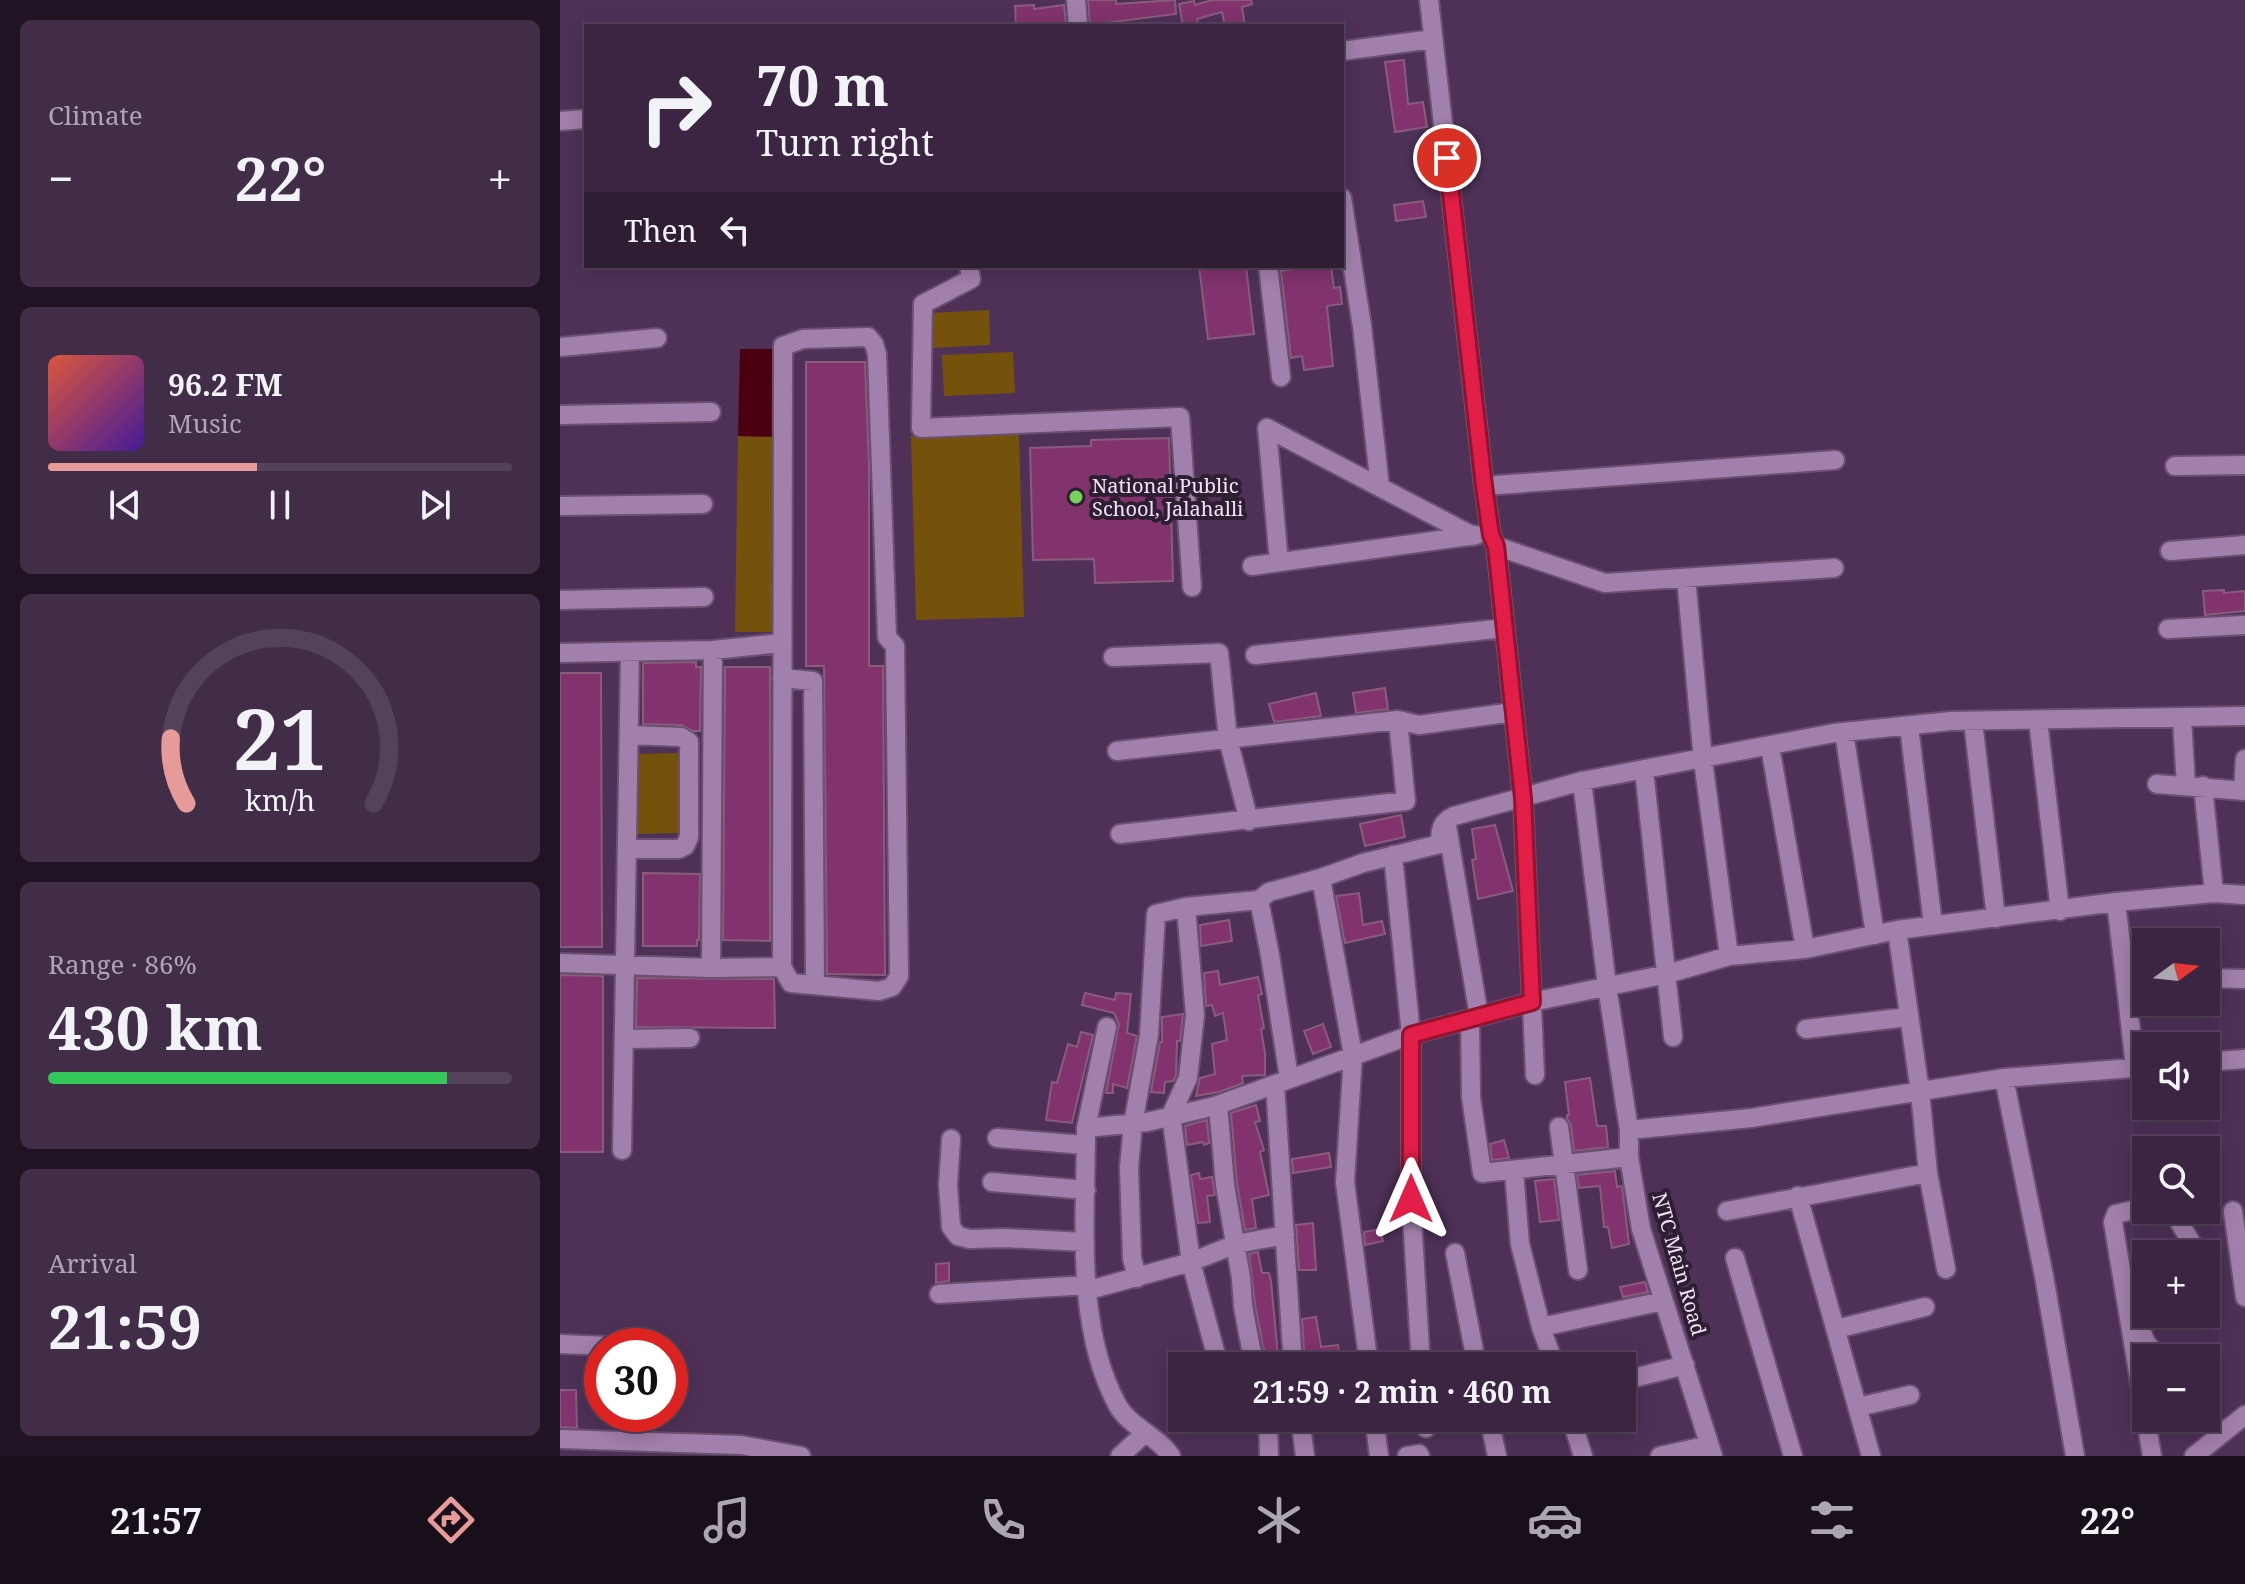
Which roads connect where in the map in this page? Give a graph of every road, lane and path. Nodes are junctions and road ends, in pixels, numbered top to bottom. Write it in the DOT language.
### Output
graph roads {
  1 [pos="1076,0"];
  2 [pos="1429,0"];
  3 [pos="1078,24"];
  4 [pos="1433,39"];
  5 [pos="1344,51"];
  6 [pos="583,120"];
  7 [pos="560,121"];
  8 [pos="1344,211"];
  9 [pos="969,268"];
  10 [pos="1268,268"];
  11 [pos="657,338"];
  12 [pos="560,347"];
  13 [pos="1281,377"];
  14 [pos="711,412"];
  15 [pos="560,415"];
  16 [pos="1835,460"];
  17 [pos="2245,465"];
  18 [pos="2175,466"];
  19 [pos="1484,486"];
  20 [pos="1380,487"];
  21 [pos="703,504"];
  22 [pos="560,506"];
  23 [pos="1487,539"];
  24 [pos="2245,545"];
  25 [pos="2170,551"];
  26 [pos="1279,562"];
  27 [pos="1252,566"];
  28 [pos="1834,568"];
  29 [pos="1686,578"];
  30 [pos="1192,587"];
  31 [pos="704,597"];
  32 [pos="560,600"];
  33 [pos="2245,625"];
  34 [pos="1505,628"];
  35 [pos="2168,629"];
  36 [pos="782,643"];
  37 [pos="713,650"];
  38 [pos="630,652"];
  39 [pos="560,653"];
  40 [pos="1255,655"];
  41 [pos="1113,657"];
  42 [pos="782,678"];
  43 [pos="1513,712"];
  44 [pos="2245,716"];
  45 [pos="2182,719"];
  46 [pos="1398,720"];
  47 [pos="2038,720"];
  48 [pos="1973,721"];
  49 [pos="1909,726"];
  50 [pos="1844,732"];
  51 [pos="629,735"];
  52 [pos="1228,739"];
  53 [pos="1770,746"];
  54 [pos="1117,751"];
  55 [pos="2245,759"];
  56 [pos="1703,760"];
  57 [pos="1644,770"];
  58 [pos="1582,781"];
  59 [pos="2157,784"];
  60 [pos="2194,786"];
  61 [pos="2244,791"];
  62 [pos="1523,798"];
  63 [pos="1446,820"];
  64 [pos="1249,821"];
  65 [pos="1120,834"];
  66 [pos="628,849"];
  67 [pos="1393,855"];
  68 [pos="1321,878"];
  69 [pos="2214,893"];
  70 [pos="2245,895"];
  71 [pos="1259,900"];
  72 [pos="2116,902"];
  73 [pos="1186,907"];
  74 [pos="2060,911"];
  75 [pos="1996,918"];
  76 [pos="1933,925"];
  77 [pos="1897,930"];
  78 [pos="1875,935"];
  79 [pos="1805,949"];
  80 [pos="1729,956"];
  81 [pos="560,963"];
  82 [pos="626,965"];
  83 [pos="782,967"];
  84 [pos="711,968"];
  85 [pos="1667,974"];
  86 [pos="2125,978"];
  87 [pos="2132,978"];
  88 [pos="2220,978"];
  89 [pos="2245,979"];
  90 [pos="815,985"];
  91 [pos="1607,986"];
  92 [pos="1532,1002"];
  93 [pos="1474,1017"];
  94 [pos="1908,1017"];
  95 [pos="1107,1027"];
  96 [pos="1806,1029"];
  97 [pos="2134,1032"];
  98 [pos="1411,1035"];
  99 [pos="1673,1037"];
  100 [pos="690,1038"];
  101 [pos="624,1039"];
  102 [pos="1353,1055"];
  103 [pos="2245,1059"];
  104 [pos="2220,1061"];
  105 [pos="2132,1068"];
  106 [pos="1535,1075"];
  107 [pos="2004,1078"];
  108 [pos="1282,1081"];
  109 [pos="1920,1092"];
  110 [pos="1218,1105"];
  111 [pos="1171,1115"];
  112 [pos="1133,1124"];
  113 [pos="1559,1127"];
  114 [pos="1629,1130"];
  115 [pos="1086,1137"];
  116 [pos="997,1138"];
  117 [pos="951,1139"];
  118 [pos="622,1150"];
  119 [pos="1629,1157"];
  120 [pos="1564,1163"];
  121 [pos="1514,1172"];
  122 [pos="1928,1173"];
  123 [pos="992,1182"];
  124 [pos="1086,1190"];
  125 [pos="1798,1196"];
  126 [pos="1727,1211"];
  127 [pos="2132,1211"];
  128 [pos="2233,1211"];
  129 [pos="1285,1235"];
  130 [pos="1085,1242"];
  131 [pos="1236,1244"];
  132 [pos="1455,1253"];
  133 [pos="1735,1258"];
  134 [pos="1191,1262"];
  135 [pos="1946,1269"];
  136 [pos="1578,1270"];
  137 [pos="1137,1278"];
  138 [pos="2132,1285"];
  139 [pos="2124,1287"];
  140 [pos="1088,1288"];
  141 [pos="939,1294"];
  142 [pos="2245,1297"];
  143 [pos="1663,1301"];
  144 [pos="1925,1307"];
  145 [pos="1541,1327"];
  146 [pos="1836,1329"];
  147 [pos="560,1344"];
  148 [pos="584,1345"];
  149 [pos="1215,1352"];
  150 [pos="1252,1352"];
  151 [pos="1292,1352"];
  152 [pos="1367,1352"];
  153 [pos="1420,1352"];
  154 [pos="1474,1352"];
  155 [pos="1550,1352"];
  156 [pos="1685,1365"];
  157 [pos="1636,1377"];
  158 [pos="1910,1395"];
  159 [pos="1858,1407"];
  160 [pos="2245,1415"];
  161 [pos="1268,1432"];
  162 [pos="1302,1432"];
  163 [pos="1376,1432"];
  164 [pos="1492,1432"];
  165 [pos="1575,1432"];
  166 [pos="1145,1433"];
  167 [pos="560,1439"];
  168 [pos="1711,1450"];
  169 [pos="801,1456"];
  170 [pos="1120,1456"];
  171 [pos="1171,1456"];
  172 [pos="1269,1456"];
  173 [pos="1305,1456"];
  174 [pos="1379,1456"];
  175 [pos="1407,1456"];
  176 [pos="1420,1456"];
  177 [pos="1497,1456"];
  178 [pos="1583,1456"];
  179 [pos="1660,1456"];
  180 [pos="1793,1456"];
  181 [pos="1871,1456"];
  182 [pos="2075,1456"];
  183 [pos="2152,1456"];
  184 [pos="2194,1456"];
  1 -- 3 [label="street"];
  2 -- 4 [label="street"];
  4 -- 5 [label="street"];
  4 -- 19 [label="street"];
  6 -- 7 [label="street"];
  8 -- 20 [label="street"];
  9 -- 30 [label="street"];
  10 -- 13 [label="street"];
  11 -- 12 [label="street"];
  14 -- 15 [label="street"];
  16 -- 19 [label="street"];
  17 -- 18 [label="street"];
  19 -- 23 [label="street"];
  20 -- 23 [label="street"];
  20 -- 26 [label="street"];
  21 -- 22 [label="street"];
  23 -- 26 [label="street"];
  23 -- 29 [label="street"];
  23 -- 34 [label="street"];
  24 -- 25 [label="street"];
  26 -- 27 [label="street"];
  28 -- 29 [label="street"];
  29 -- 56 [label="street"];
  31 -- 32 [label="street"];
  33 -- 35 [label="street"];
  34 -- 40 [label="street"];
  34 -- 43 [label="street"];
  36 -- 37 [label="street"];
  36 -- 42 [label="street"];
  36 -- 90 [label="street"];
  37 -- 38 [label="street"];
  37 -- 84 [label="street"];
  38 -- 39 [label="street"];
  38 -- 51 [label="street"];
  41 -- 52 [label="street"];
  42 -- 83 [label="street"];
  42 -- 90 [label="street"];
  43 -- 46 [label="street"];
  43 -- 62 [label="street"];
  44 -- 45 [label="street"];
  45 -- 47 [label="street"];
  45 -- 60 [label="street"];
  46 -- 52 [label="street"];
  46 -- 64 [label="street"];
  47 -- 48 [label="street"];
  47 -- 74 [label="street"];
  48 -- 49 [label="street"];
  48 -- 75 [label="street"];
  49 -- 50 [label="street"];
  49 -- 76 [label="street"];
  50 -- 53 [label="street"];
  50 -- 78 [label="street"];
  51 -- 66 [label="street"];
  51 -- 66 [label="street"];
  52 -- 54 [label="street"];
  52 -- 64 [label="street"];
  53 -- 56 [label="street"];
  53 -- 79 [label="street"];
  55 -- 61 [label="street"];
  56 -- 57 [label="street"];
  56 -- 80 [label="street"];
  57 -- 58 [label="street"];
  57 -- 85 [label="street"];
  58 -- 62 [label="street"];
  58 -- 91 [label="street, NTC Main Road"];
  59 -- 60 [label="street"];
  60 -- 61 [label="street"];
  60 -- 69 [label="street"];
  62 -- 63 [label="street"];
  62 -- 92 [label="street"];
  63 -- 67 [label="street"];
  63 -- 93 [label="street"];
  64 -- 65 [label="street"];
  66 -- 82 [label="street"];
  67 -- 68 [label="street"];
  67 -- 98 [label="street"];
  68 -- 71 [label="street"];
  68 -- 102 [label="street"];
  69 -- 70 [label="street"];
  69 -- 72 [label="street"];
  71 -- 73 [label="street"];
  71 -- 108 [label="street"];
  72 -- 74 [label="street"];
  72 -- 86 [label="street"];
  73 -- 111 [label="street"];
  73 -- 112 [label="street"];
  74 -- 75 [label="street"];
  75 -- 76 [label="street"];
  76 -- 77 [label="street"];
  77 -- 78 [label="street"];
  77 -- 94 [label="street"];
  78 -- 79 [label="street"];
  79 -- 80 [label="street"];
  80 -- 85 [label="street"];
  81 -- 82 [label="street"];
  82 -- 84 [label="street"];
  82 -- 101 [label="street"];
  83 -- 84 [label="street"];
  83 -- 90 [label="street"];
  85 -- 91 [label="street"];
  85 -- 99 [label="street"];
  86 -- 87 [label="street"];
  86 -- 97 [label="street"];
  88 -- 89 [label="street"];
  91 -- 92 [label="street"];
  91 -- 114 [label="street, NTC Main Road"];
  92 -- 93 [label="street"];
  92 -- 106 [label="street"];
  93 -- 98 [label="street"];
  93 -- 121 [label="street"];
  94 -- 96 [label="street"];
  94 -- 109 [label="street"];
  95 -- 115 [label="street"];
  98 -- 102 [label="street"];
  98 -- 153 [label="street"];
  100 -- 101 [label="street"];
  101 -- 118 [label="street"];
  102 -- 108 [label="street"];
  102 -- 152 [label="street"];
  103 -- 104 [label="street"];
  105 -- 107 [label="street"];
  107 -- 109 [label="street"];
  107 -- 182 [label="street"];
  108 -- 110 [label="street"];
  108 -- 129 [label="street"];
  109 -- 114 [label="street"];
  109 -- 122 [label="street"];
  110 -- 111 [label="street"];
  110 -- 131 [label="street"];
  111 -- 112 [label="street"];
  111 -- 134 [label="street"];
  112 -- 115 [label="street"];
  112 -- 137 [label="street"];
  113 -- 120 [label="street"];
  114 -- 119 [label="street, NTC Main Road"];
  115 -- 116 [label="street"];
  115 -- 124 [label="street"];
  117 -- 130 [label="street"];
  119 -- 120 [label="street"];
  119 -- 143 [label="street, NTC Main Road"];
  120 -- 121 [label="street"];
  120 -- 136 [label="street"];
  121 -- 145 [label="street"];
  122 -- 125 [label="street"];
  122 -- 135 [label="street"];
  123 -- 124 [label="street"];
  124 -- 130 [label="street"];
  125 -- 126 [label="street"];
  125 -- 146 [label="street"];
  127 -- 139 [label="street"];
  128 -- 142 [label="street"];
  129 -- 131 [label="street"];
  129 -- 151 [label="street"];
  130 -- 140 [label="street"];
  131 -- 134 [label="street"];
  131 -- 150 [label="street"];
  132 -- 154 [label="street"];
  133 -- 180 [label="street"];
  134 -- 137 [label="street"];
  134 -- 149 [label="street"];
  137 -- 140 [label="street"];
  138 -- 139 [label="street"];
  139 -- 183 [label="street"];
  140 -- 141 [label="street"];
  140 -- 166 [label="street"];
  143 -- 145 [label="street"];
  143 -- 156 [label="street, NTC Main Road"];
  144 -- 146 [label="street"];
  145 -- 155 [label="street"];
  146 -- 159 [label="street"];
  147 -- 148 [label="street"];
  156 -- 157 [label="street"];
  156 -- 168 [label="street, NTC Main Road"];
  158 -- 159 [label="street"];
  159 -- 181 [label="street"];
  160 -- 184 [label="street"];
  161 -- 172 [label="street"];
  162 -- 173 [label="street"];
  163 -- 174 [label="street"];
  164 -- 177 [label="street"];
  165 -- 178 [label="street"];
  166 -- 170 [label="street"];
  166 -- 171 [label="street"];
  167 -- 169 [label="street"];
  168 -- 179 [label="street"];
  175 -- 176 [label="street"];
}
